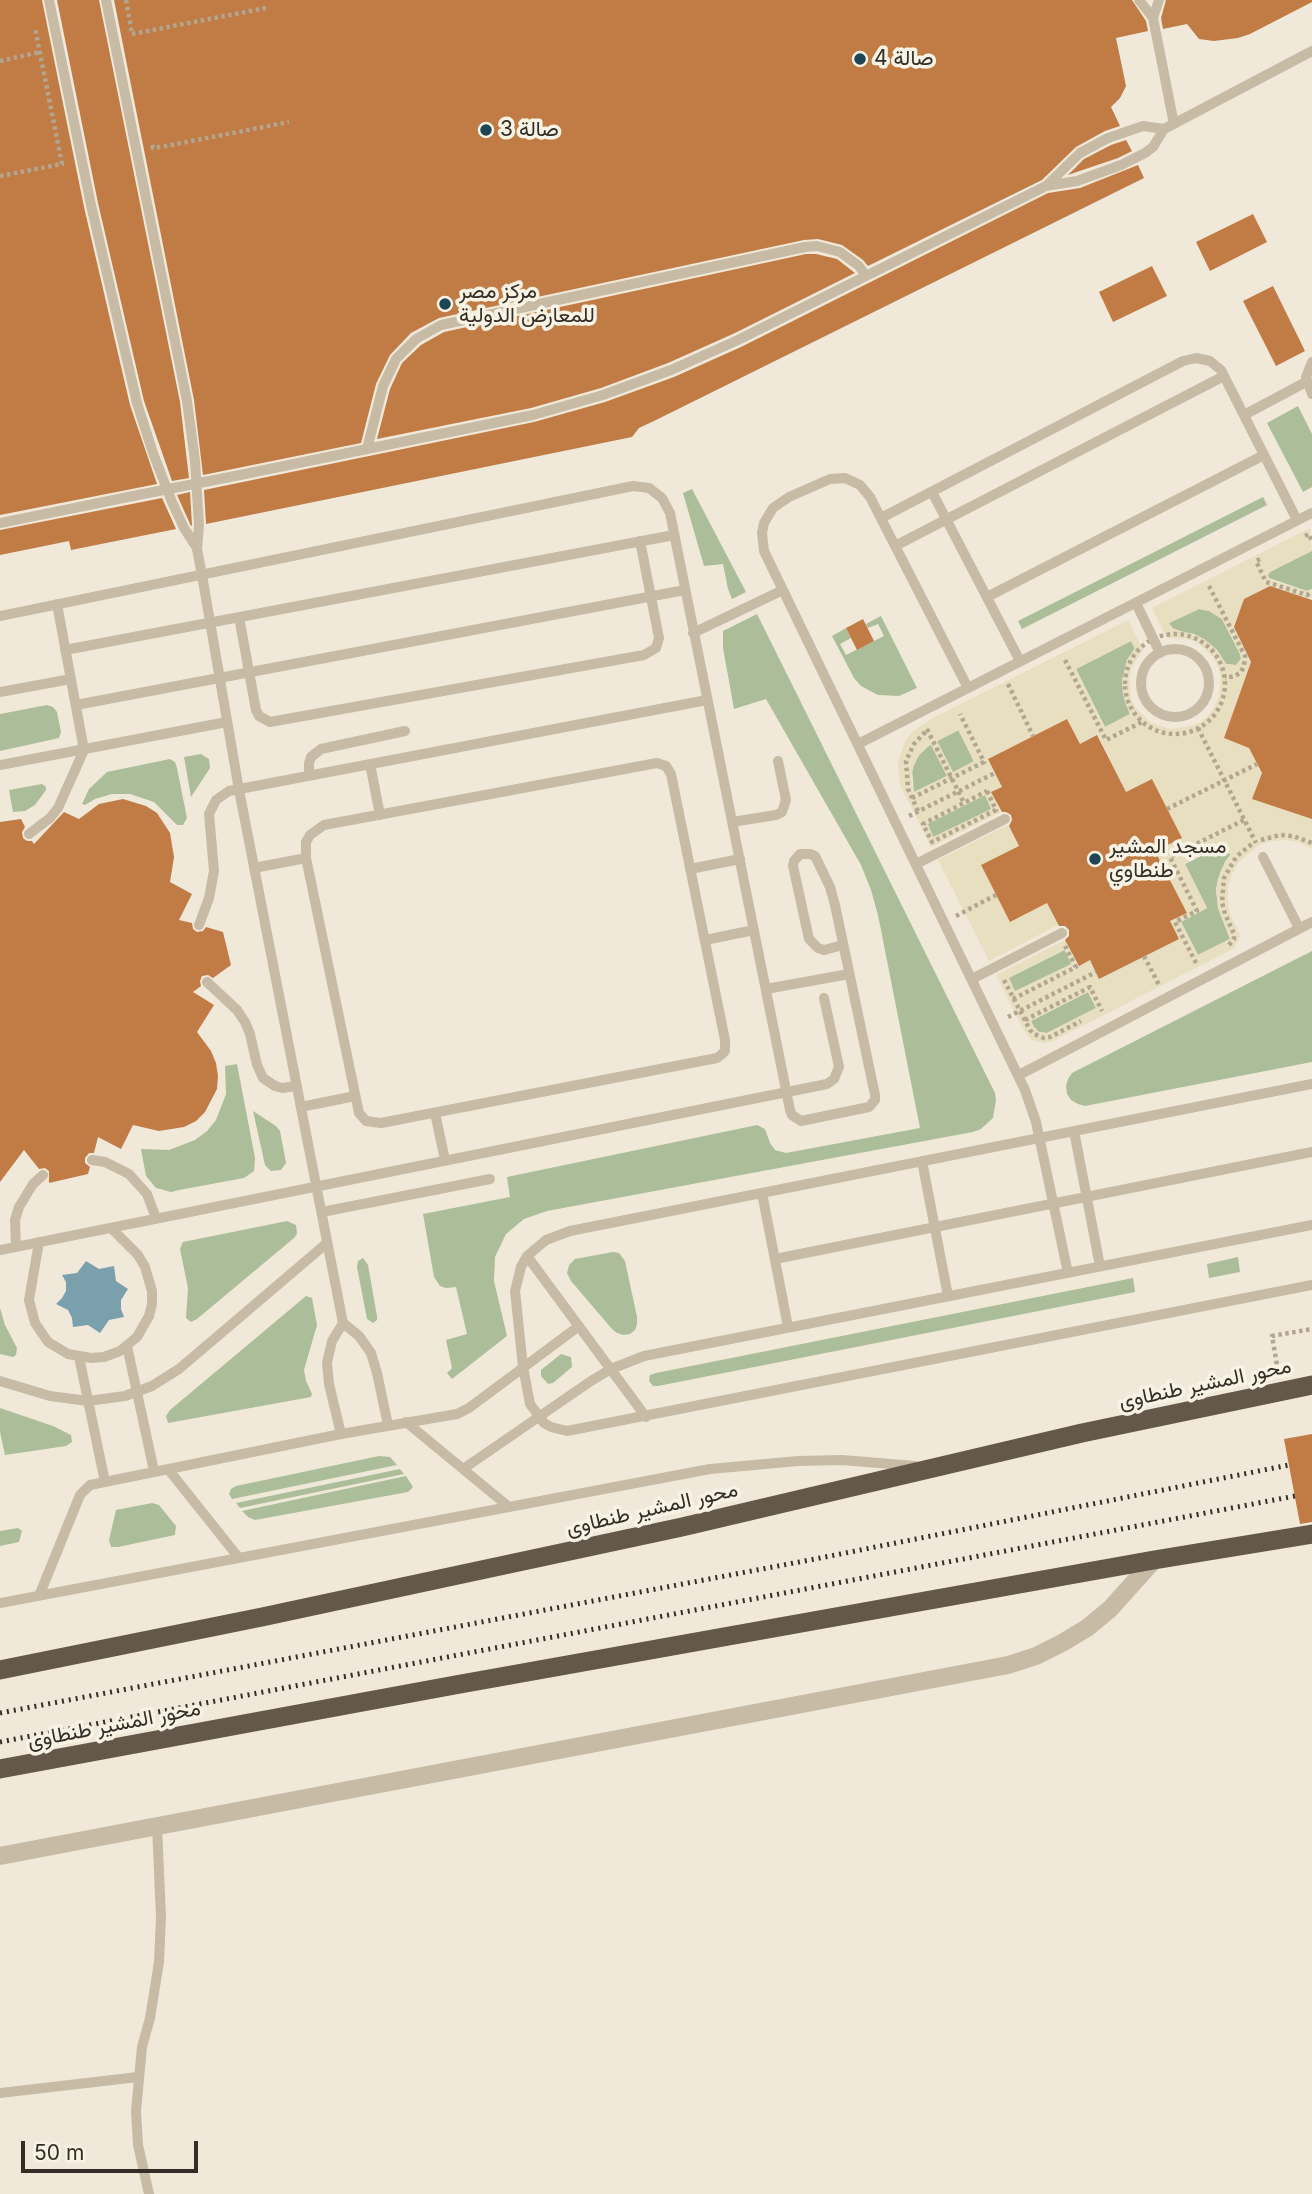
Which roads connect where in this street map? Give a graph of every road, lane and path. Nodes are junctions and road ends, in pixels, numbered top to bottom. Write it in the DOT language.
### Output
graph roads {
  1 [pos="49,0"];
  2 [pos="106,0"];
  3 [pos="1139,0"];
  4 [pos="1159,0"];
  5 [pos="266,8"];
  6 [pos="1153,18"];
  7 [pos="35,26"];
  8 [pos="132,34"];
  9 [pos="1312,51"];
  10 [pos="40,52"];
  11 [pos="0,61"];
  12 [pos="289,122"];
  13 [pos="1169,126"];
  14 [pos="166,146"];
  15 [pos="0,176"];
  16 [pos="1046,186"];
  17 [pos="866,276"];
  18 [pos="1312,362"];
  19 [pos="1224,376"];
  20 [pos="1307,382"];
  21 [pos="1312,394"];
  22 [pos="1244,415"];
  23 [pos="368,449"];
  24 [pos="1264,454"];
  25 [pos="932,492"];
  26 [pos="1312,514"];
  27 [pos="881,518"];
  28 [pos="946,519"];
  29 [pos="1297,520"];
  30 [pos="0,523"];
  31 [pos="674,535"];
  32 [pos="1298,540"];
  33 [pos="640,541"];
  34 [pos="1312,541"];
  35 [pos="895,545"];
  36 [pos="197,549"];
  37 [pos="1266,556"];
  38 [pos="202,575"];
  39 [pos="1209,586"];
  40 [pos="685,590"];
  41 [pos="783,590"];
  42 [pos="1312,592"];
  43 [pos="650,596"];
  44 [pos="986,597"];
  45 [pos="1136,603"];
  46 [pos="57,604"];
  47 [pos="0,616"];
  48 [pos="239,617"];
  49 [pos="210,623"];
  50 [pos="693,633"];
  51 [pos="1153,639"];
  52 [pos="65,650"];
  53 [pos="1160,653"];
  54 [pos="1065,660"];
  55 [pos="1020,662"];
  56 [pos="1001,671"];
  57 [pos="249,672"];
  58 [pos="220,678"];
  59 [pos="1225,678"];
  60 [pos="71,679"];
  61 [pos="968,688"];
  62 [pos="0,692"];
  63 [pos="707,699"];
  64 [pos="76,705"];
  65 [pos="951,717"];
  66 [pos="227,722"];
  67 [pos="1142,722"];
  68 [pos="934,725"];
  69 [pos="927,729"];
  70 [pos="1198,729"];
  71 [pos="405,730"];
  72 [pos="1033,736"];
  73 [pos="858,744"];
  74 [pos="84,750"];
  75 [pos="778,761"];
  76 [pos="370,764"];
  77 [pos="1257,764"];
  78 [pos="0,765"];
  79 [pos="995,772"];
  80 [pos="309,776"];
  81 [pos="951,778"];
  82 [pos="1224,780"];
  83 [pos="239,790"];
  84 [pos="958,791"];
  85 [pos="912,799"];
  86 [pos="964,803"];
  87 [pos="1167,809"];
  88 [pos="918,811"];
  89 [pos="380,815"];
  90 [pos="1005,819"];
  91 [pos="1244,820"];
  92 [pos="732,822"];
  93 [pos="896,822"];
  94 [pos="29,834"];
  95 [pos="1255,842"];
  96 [pos="1312,843"];
  97 [pos="1263,857"];
  98 [pos="306,858"];
  99 [pos="740,859"];
  100 [pos="916,864"];
  101 [pos="254,868"];
  102 [pos="690,869"];
  103 [pos="996,895"];
  104 [pos="944,922"];
  105 [pos="1312,922"];
  106 [pos="199,925"];
  107 [pos="1299,928"];
  108 [pos="754,930"];
  109 [pos="1062,933"];
  110 [pos="705,940"];
  111 [pos="843,945"];
  112 [pos="1224,949"];
  113 [pos="1052,951"];
  114 [pos="1144,956"];
  115 [pos="1205,958"];
  116 [pos="1196,963"];
  117 [pos="1186,968"];
  118 [pos="1151,969"];
  119 [pos="1096,972"];
  120 [pos="849,974"];
  121 [pos="1003,976"];
  122 [pos="1167,978"];
  123 [pos="972,979"];
  124 [pos="207,982"];
  125 [pos="1146,988"];
  126 [pos="766,989"];
  127 [pos="824,998"];
  128 [pos="1013,999"];
  129 [pos="1020,1010"];
  130 [pos="1025,1020"];
  131 [pos="994,1023"];
  132 [pos="1019,1074"];
  133 [pos="1312,1084"];
  134 [pos="297,1086"];
  135 [pos="787,1091"];
  136 [pos="355,1096"];
  137 [pos="301,1107"];
  138 [pos="435,1113"];
  139 [pos="1074,1131"];
  140 [pos="1039,1138"];
  141 [pos="1312,1152"];
  142 [pos="92,1160"];
  143 [pos="445,1160"];
  144 [pos="922,1161"];
  145 [pos="43,1175"];
  146 [pos="490,1179"];
  147 [pos="316,1186"];
  148 [pos="762,1193"];
  149 [pos="1087,1197"];
  150 [pos="1053,1203"];
  151 [pos="322,1212"];
  152 [pos="156,1219"];
  153 [pos="1312,1225"];
  154 [pos="935,1227"];
  155 [pos="111,1228"];
  156 [pos="39,1242"];
  157 [pos="327,1243"];
  158 [pos="16,1247"];
  159 [pos="0,1250"];
  160 [pos="527,1256"];
  161 [pos="775,1259"];
  162 [pos="1100,1266"];
  163 [pos="1068,1273"];
  164 [pos="1312,1284"];
  165 [pos="948,1296"];
  166 [pos="343,1323"];
  167 [pos="579,1326"];
  168 [pos="788,1327"];
  169 [pos="1312,1329"];
  170 [pos="128,1346"];
  171 [pos="79,1357"];
  172 [pos="523,1367"];
  173 [pos="611,1369"];
  174 [pos="0,1381"];
  175 [pos="1312,1385"];
  176 [pos="1282,1391"];
  177 [pos="137,1392"];
  178 [pos="88,1401"];
  179 [pos="538,1417"];
  180 [pos="646,1417"];
  181 [pos="406,1422"];
  182 [pos="388,1425"];
  183 [pos="341,1434"];
  184 [pos="930,1468"];
  185 [pos="168,1469"];
  186 [pos="463,1469"];
  187 [pos="154,1471"];
  188 [pos="105,1482"];
  189 [pos="509,1507"];
  190 [pos="1312,1534"];
  191 [pos="239,1558"];
  192 [pos="1154,1560"];
  193 [pos="39,1596"];
  194 [pos="0,1603"];
  195 [pos="0,1670"];
  196 [pos="0,1769"];
  197 [pos="157,1826"];
  198 [pos="0,1856"];
  199 [pos="138,2077"];
  200 [pos="0,2094"];
  201 [pos="149,2194"];
  1 -- 36 [label="lane"];
  2 -- 36 [label="lane"];
  3 -- 6 [label="lane"];
  4 -- 6 [label="lane"];
  5 -- 8 [label="path"];
  6 -- 13 [label="lane"];
  7 -- 10 [label="path"];
  9 -- 13 [label="lane"];
  10 -- 11 [label="path"];
  10 -- 15 [label="path"];
  12 -- 14 [label="path"];
  13 -- 16 [label="lane"];
  13 -- 16 [label="lane"];
  16 -- 17 [label="lane"];
  17 -- 23 [label="lane"];
  17 -- 23 [label="lane"];
  18 -- 20 [label="lane"];
  19 -- 22 [label="lane"];
  19 -- 25 [label="lane"];
  19 -- 28 [label="lane"];
  20 -- 21 [label="lane"];
  20 -- 22 [label="lane"];
  22 -- 24 [label="lane"];
  23 -- 30 [label="lane, bridge"];
  24 -- 29 [label="lane"];
  24 -- 44 [label="lane"];
  25 -- 27 [label="lane"];
  25 -- 28 [label="lane"];
  26 -- 29 [label="lane"];
  27 -- 35 [label="lane"];
  27 -- 41 [label="lane"];
  28 -- 35 [label="lane"];
  28 -- 44 [label="lane"];
  29 -- 45 [label="lane"];
  31 -- 33 [label="lane"];
  31 -- 38 [label="lane"];
  31 -- 40 [label="lane"];
  32 -- 34 [label="path"];
  33 -- 43 [label="lane"];
  33 -- 48 [label="lane"];
  35 -- 61 [label="lane"];
  36 -- 38 [label="lane"];
  37 -- 42 [label="path"];
  38 -- 46 [label="lane"];
  38 -- 49 [label="lane"];
  39 -- 59 [label="path"];
  40 -- 43 [label="lane"];
  40 -- 50 [label="lane"];
  41 -- 50 [label="lane"];
  41 -- 73 [label="lane"];
  43 -- 57 [label="lane"];
  43 -- 57 [label="lane"];
  44 -- 55 [label="lane"];
  45 -- 51 [label="lane"];
  45 -- 55 [label="lane"];
  46 -- 47 [label="lane"];
  46 -- 52 [label="lane"];
  48 -- 49 [label="lane"];
  48 -- 57 [label="lane"];
  49 -- 52 [label="lane"];
  49 -- 58 [label="lane"];
  50 -- 63 [label="lane"];
  51 -- 53 [label="lane"];
  51 -- 59 [label="path"];
  51 -- 67 [label="path"];
  52 -- 60 [label="lane"];
  53 -- 53 [label="lane"];
  54 -- 67 [label="path"];
  55 -- 56 [label="lane"];
  56 -- 61 [label="lane"];
  56 -- 72 [label="path"];
  57 -- 58 [label="lane"];
  58 -- 64 [label="lane"];
  58 -- 66 [label="lane"];
  59 -- 70 [label="path"];
  60 -- 62 [label="lane"];
  60 -- 64 [label="lane"];
  61 -- 73 [label="lane"];
  63 -- 76 [label="lane"];
  63 -- 92 [label="lane"];
  64 -- 74 [label="lane"];
  65 -- 81 [label="path"];
  66 -- 74 [label="lane"];
  66 -- 83 [label="lane"];
  67 -- 70 [label="path"];
  68 -- 69 [label="path"];
  69 -- 81 [label="path"];
  69 -- 85 [label="path"];
  70 -- 82 [label="path"];
  71 -- 80 [label="lane"];
  73 -- 93 [label="lane"];
  74 -- 78 [label="lane"];
  74 -- 94 [label="lane"];
  75 -- 92 [label="lane"];
  76 -- 80 [label="lane"];
  76 -- 89 [label="lane"];
  77 -- 82 [label="path"];
  79 -- 84 [label="path"];
  80 -- 83 [label="lane"];
  81 -- 84 [label="path"];
  81 -- 85 [label="path"];
  82 -- 87 [label="path"];
  82 -- 91 [label="path"];
  83 -- 101 [label="lane"];
  83 -- 106 [label="lane"];
  84 -- 86 [label="path"];
  84 -- 88 [label="path"];
  85 -- 88 [label="path"];
  86 -- 86 [label="path"];
  88 -- 93 [label="path"];
  89 -- 98 [label="lane"];
  89 -- 102 [label="lane"];
  90 -- 100 [label="lane"];
  91 -- 95 [label="path"];
  91 -- 116 [label="path"];
  92 -- 99 [label="lane"];
  93 -- 100 [label="lane"];
  95 -- 96 [label="path"];
  95 -- 97 [label="path"];
  95 -- 112 [label="path"];
  97 -- 107 [label="lane"];
  98 -- 101 [label="lane"];
  98 -- 136 [label="lane"];
  99 -- 102 [label="lane"];
  99 -- 108 [label="lane"];
  100 -- 104 [label="lane"];
  101 -- 134 [label="lane"];
  102 -- 110 [label="lane"];
  103 -- 104 [label="path"];
  104 -- 123 [label="lane"];
  105 -- 107 [label="lane"];
  107 -- 132 [label="lane"];
  108 -- 110 [label="lane"];
  108 -- 126 [label="lane"];
  109 -- 123 [label="lane"];
  110 -- 138 [label="lane"];
  111 -- 111 [label="lane"];
  111 -- 120 [label="lane"];
  113 -- 128 [label="path"];
  114 -- 118 [label="path"];
  115 -- 116 [label="path"];
  116 -- 117 [label="path"];
  119 -- 129 [label="path"];
  120 -- 126 [label="lane"];
  120 -- 135 [label="lane"];
  121 -- 128 [label="path"];
  122 -- 125 [label="path"];
  123 -- 131 [label="lane"];
  124 -- 134 [label="lane"];
  126 -- 135 [label="lane"];
  127 -- 135 [label="lane"];
  128 -- 129 [label="path"];
  129 -- 130 [label="path"];
  129 -- 131 [label="path"];
  130 -- 130 [label="path"];
  131 -- 132 [label="lane"];
  132 -- 140 [label="lane"];
  133 -- 139 [label="lane"];
  134 -- 137 [label="lane"];
  135 -- 143 [label="lane"];
  136 -- 137 [label="lane"];
  136 -- 138 [label="lane"];
  137 -- 147 [label="lane"];
  138 -- 143 [label="lane"];
  139 -- 140 [label="lane"];
  139 -- 149 [label="lane"];
  140 -- 144 [label="lane"];
  140 -- 150 [label="lane"];
  141 -- 149 [label="lane"];
  142 -- 152 [label="lane"];
  143 -- 147 [label="lane"];
  144 -- 148 [label="lane"];
  144 -- 154 [label="lane"];
  145 -- 158 [label="lane"];
  146 -- 151 [label="lane"];
  147 -- 151 [label="lane"];
  147 -- 152 [label="lane"];
  148 -- 160 [label="lane"];
  148 -- 161 [label="lane"];
  149 -- 150 [label="lane"];
  149 -- 162 [label="lane"];
  150 -- 154 [label="lane"];
  150 -- 163 [label="lane"];
  151 -- 157 [label="lane"];
  152 -- 155 [label="lane"];
  153 -- 162 [label="lane"];
  154 -- 161 [label="lane"];
  154 -- 165 [label="lane"];
  155 -- 156 [label="lane"];
  155 -- 170 [label="lane"];
  156 -- 158 [label="lane"];
  156 -- 171 [label="lane"];
  157 -- 166 [label="lane"];
  157 -- 177 [label="lane"];
  158 -- 159 [label="lane"];
  160 -- 167 [label="lane"];
  160 -- 172 [label="lane"];
  161 -- 168 [label="lane"];
  162 -- 163 [label="lane"];
  163 -- 165 [label="lane"];
  164 -- 180 [label="lane"];
  165 -- 168 [label="lane"];
  166 -- 182 [label="lane"];
  166 -- 183 [label="lane"];
  167 -- 172 [label="lane"];
  167 -- 173 [label="lane"];
  168 -- 173 [label="lane"];
  169 -- 176 [label="path"];
  170 -- 171 [label="lane"];
  170 -- 177 [label="lane"];
  171 -- 178 [label="lane"];
  172 -- 179 [label="lane"];
  172 -- 181 [label="lane"];
  173 -- 179 [label="lane"];
  173 -- 180 [label="lane"];
  174 -- 178 [label="lane"];
  175 -- 176 [label="highway, محور المشير طنطاوى"];
  176 -- 184 [label="highway, محور المشير طنطاوى"];
  177 -- 178 [label="lane"];
  177 -- 187 [label="lane"];
  178 -- 188 [label="lane"];
  179 -- 180 [label="lane"];
  179 -- 186 [label="lane"];
  181 -- 182 [label="lane"];
  181 -- 186 [label="lane"];
  182 -- 183 [label="lane"];
  183 -- 185 [label="lane"];
  184 -- 189 [label="lane"];
  184 -- 195 [label="highway, محور المشير طنطاوى"];
  185 -- 187 [label="lane"];
  185 -- 191 [label="lane"];
  186 -- 189 [label="lane"];
  187 -- 188 [label="lane"];
  188 -- 193 [label="lane"];
  189 -- 191 [label="lane"];
  190 -- 192 [label="highway, محور المشير طنطاوى"];
  191 -- 193 [label="lane"];
  192 -- 196 [label="highway, محور المشير طنطاوى"];
  192 -- 197 [label="street"];
  193 -- 194 [label="lane"];
  197 -- 198 [label="street"];
  197 -- 199 [label="lane"];
  199 -- 200 [label="lane"];
  199 -- 201 [label="lane"];
}
